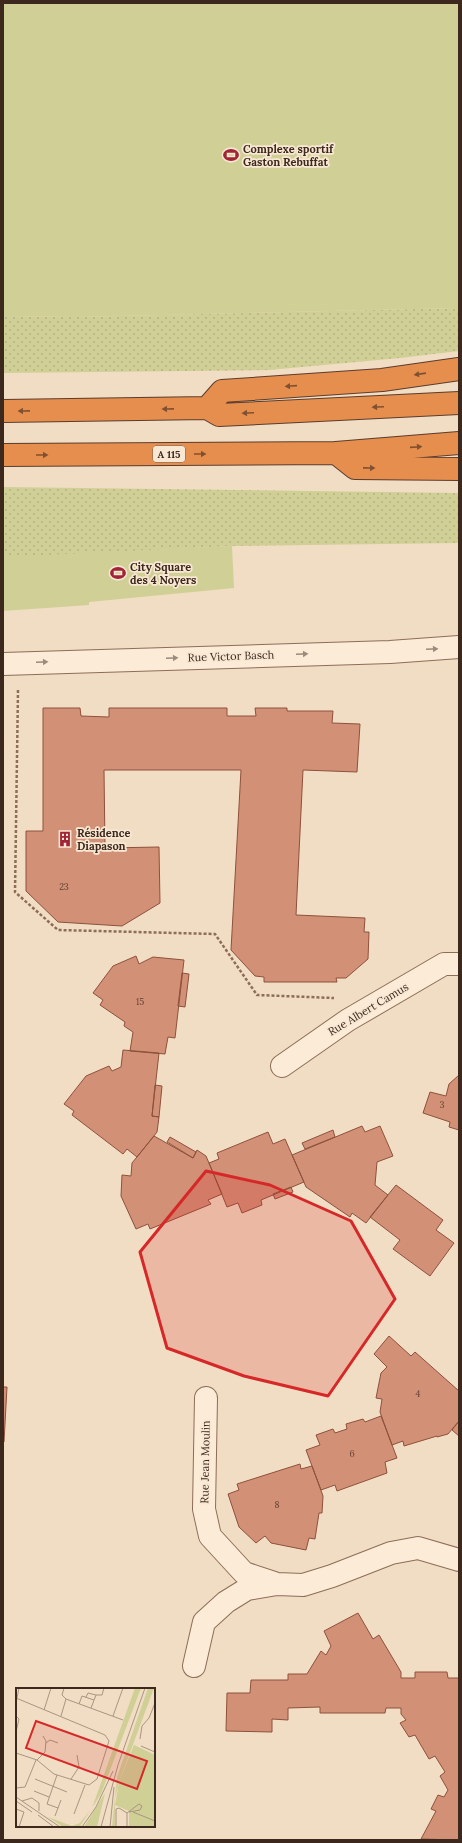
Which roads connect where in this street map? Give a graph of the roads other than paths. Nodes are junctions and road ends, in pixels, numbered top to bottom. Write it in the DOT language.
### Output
graph roads {
  1 [pos="459,369"];
  2 [pos="459,403"];
  3 [pos="207,408"];
  4 [pos="3,411"];
  5 [pos="459,443"];
  6 [pos="336,453"];
  7 [pos="3,455"];
  8 [pos="459,469"];
  9 [pos="459,648"];
  10 [pos="11,663"];
  11 [pos="459,964"];
  12 [pos="282,1066"];
  13 [pos="206,1398"];
  14 [pos="459,1560"];
  15 [pos="277,1584"];
  16 [pos="194,1666"];
  1 -- 3 [label="highway, one-way"];
  2 -- 3 [label="highway, one-way"];
  3 -- 4 [label="highway, one-way"];
  6 -- 5 [label="highway, A 115, one-way"];
  7 -- 6 [label="highway, A 115, one-way"];
  6 -- 8 [label="highway, one-way"];
  10 -- 9 [label="street, Rue Victor Basch, one-way"];
  11 -- 12 [label="street, Rue Albert Camus"];
  13 -- 15 [label="street, Rue Jean Moulin"];
  14 -- 15 [label="street, Rue Jean Moulin"];
  15 -- 16 [label="street, Rue Jean Moulin"];
}
